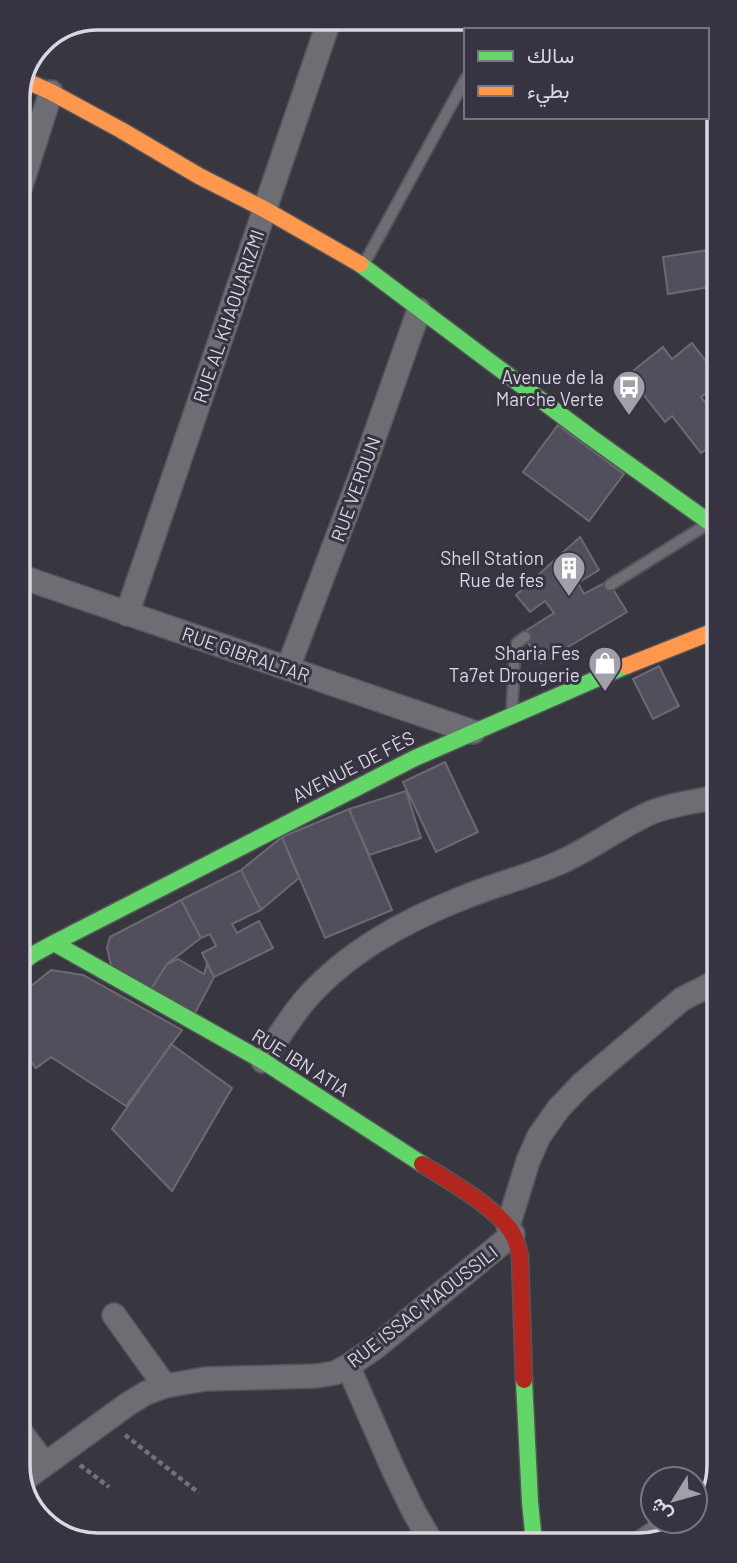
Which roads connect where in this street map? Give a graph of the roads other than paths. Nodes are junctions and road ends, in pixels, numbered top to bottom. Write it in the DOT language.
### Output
graph roads {
  1 [pos="326,30"];
  2 [pos="464,82"];
  3 [pos="31,83"];
  4 [pos="51,92"];
  5 [pos="30,158"];
  6 [pos="264,209"];
  7 [pos="363,266"];
  8 [pos="419,310"];
  9 [pos="707,521"];
  10 [pos="707,528"];
  11 [pos="30,580"];
  12 [pos="610,585"];
  13 [pos="127,614"];
  14 [pos="707,634"];
  15 [pos="524,637"];
  16 [pos="288,668"];
  17 [pos="512,716"];
  18 [pos="473,732"];
  19 [pos="707,799"];
  20 [pos="54,943"];
  21 [pos="30,953"];
  22 [pos="707,986"];
  23 [pos="263,1061"];
  24 [pos="511,1230"];
  25 [pos="114,1315"];
  26 [pos="348,1366"];
  27 [pos="165,1386"];
  28 [pos="30,1440"];
  29 [pos="54,1458"];
  30 [pos="31,1475"];
  31 [pos="426,1533"];
  32 [pos="533,1533"];
  1 -- 6 [label="street, RUE AL KHAOUARIZMI"];
  2 -- 7 [label="lane"];
  3 -- 4 [label="street"];
  4 -- 5 [label="street"];
  4 -- 6 [label="street"];
  6 -- 7 [label="street"];
  6 -- 13 [label="street, RUE AL KHAOUARIZMI"];
  7 -- 8 [label="street"];
  8 -- 9 [label="street"];
  8 -- 16 [label="street, RUE VERDUN"];
  10 -- 12 [label="lane"];
  11 -- 13 [label="street, RUE GIBRALTAR"];
  13 -- 16 [label="street, RUE GIBRALTAR"];
  14 -- 17 [label="street, AVENUE DE FÈS"];
  15 -- 17 [label="lane"];
  16 -- 18 [label="street, RUE GIBRALTAR"];
  17 -- 18 [label="street, AVENUE DE FÈS"];
  18 -- 20 [label="street, AVENUE DE FÈS"];
  19 -- 23 [label="street"];
  20 -- 21 [label="street, AVENUE DE FÈS"];
  20 -- 23 [label="street, RUE IBN ATIA"];
  22 -- 24 [label="street, RUE ISSAC MAOUSSILI"];
  23 -- 24 [label="street, RUE IBN ATIA"];
  24 -- 26 [label="street, RUE ISSAC MAOUSSILI"];
  24 -- 32 [label="street"];
  25 -- 27 [label="street"];
  26 -- 27 [label="street, RUE ISSAC MAOUSSILI"];
  26 -- 31 [label="street"];
  27 -- 29 [label="street, RUE ISSAC MAOUSSILI"];
  28 -- 29 [label="street"];
  29 -- 30 [label="street, RUE ISSAC MAOUSSILI"];
}
